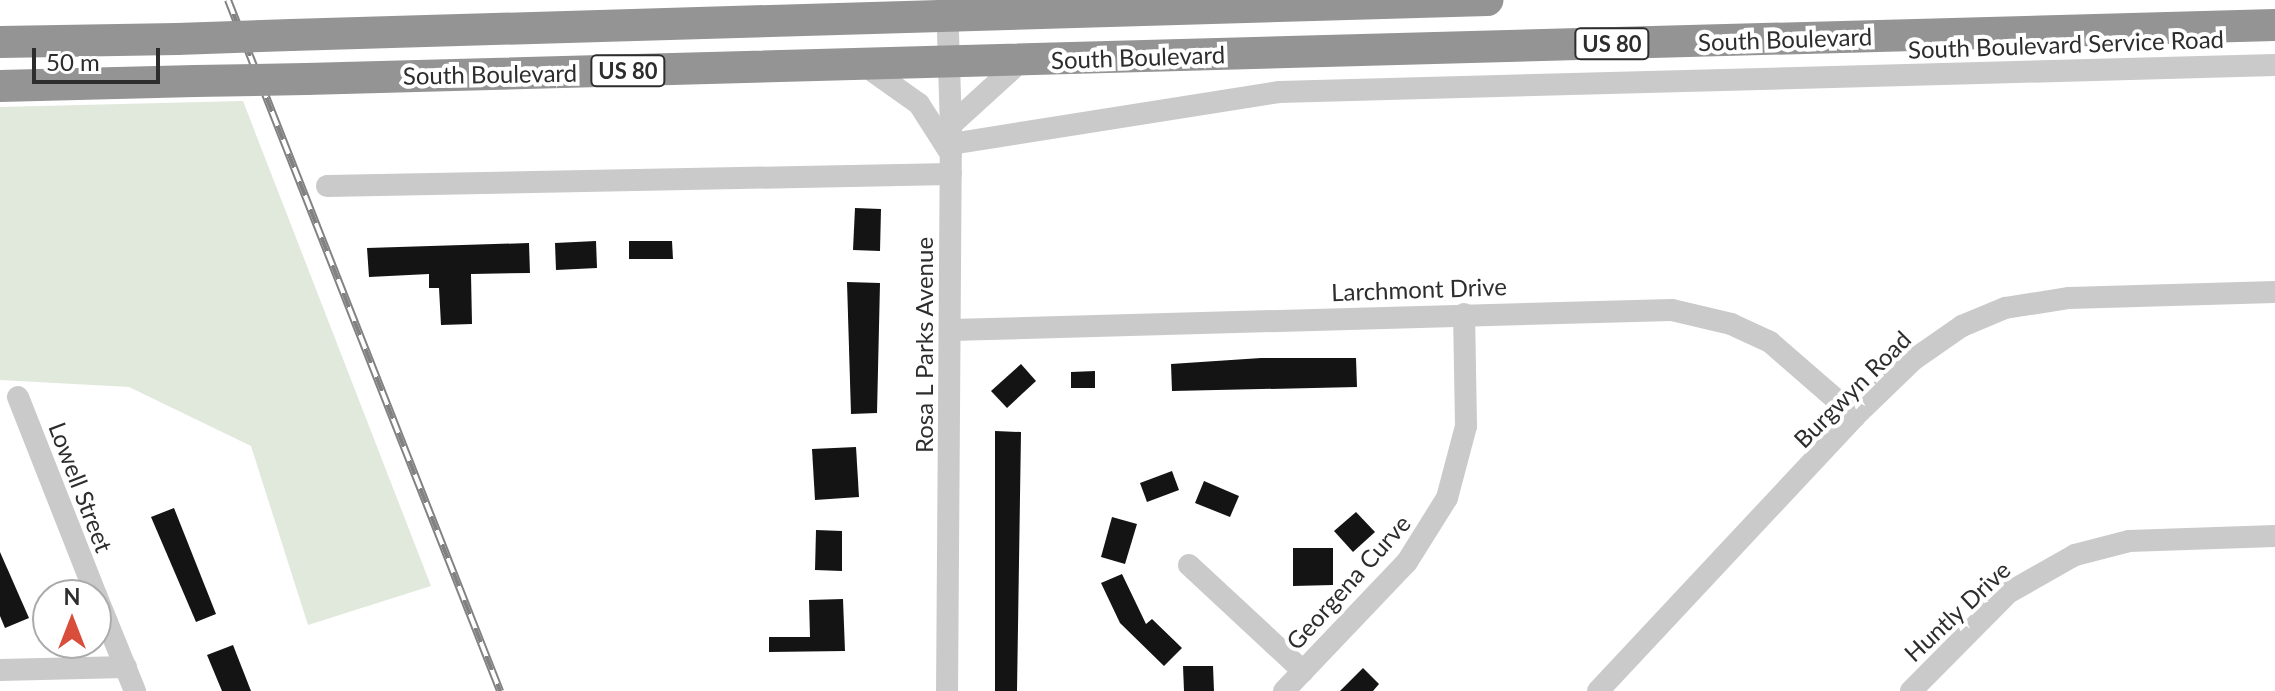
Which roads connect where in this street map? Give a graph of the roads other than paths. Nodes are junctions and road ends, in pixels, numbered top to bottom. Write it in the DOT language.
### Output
graph roads {
  1 [pos="1487,0"];
  2 [pos="1024,6"];
  3 [pos="947,7"];
  4 [pos="880,8"];
  5 [pos="2275,25"];
  6 [pos="0,42"];
  7 [pos="1021,61"];
  8 [pos="949,62"];
  9 [pos="864,65"];
  10 [pos="2275,65"];
  11 [pos="0,86"];
  12 [pos="951,149"];
  13 [pos="327,186"];
  14 [pos="2275,292"];
  15 [pos="1464,314"];
  16 [pos="951,330"];
  17 [pos="18,397"];
  18 [pos="1855,416"];
  19 [pos="2275,536"];
  20 [pos="1189,565"];
  21 [pos="90,579"];
  22 [pos="112,633"];
  23 [pos="126,667"];
  24 [pos="0,670"];
  25 [pos="1303,671"];
  26 [pos="135,691"];
  27 [pos="947,691"];
  28 [pos="1284,691"];
  29 [pos="1598,691"];
  30 [pos="1911,691"];
  1 -- 2 [label="highway, South Boulevard / US 80"];
  2 -- 3 [label="highway, South Boulevard / US 80"];
  3 -- 4 [label="highway, South Boulevard / US 80"];
  3 -- 8 [label="street, Rosa L Parks Avenue"];
  4 -- 6 [label="highway, South Boulevard / US 80, bridge"];
  5 -- 7 [label="highway, South Boulevard / US 80"];
  7 -- 8 [label="highway, South Boulevard / US 80"];
  7 -- 12 [label="street"];
  8 -- 9 [label="highway, South Boulevard / US 80"];
  8 -- 12 [label="street, Rosa L Parks Avenue"];
  9 -- 11 [label="highway, South Boulevard / US 80, bridge"];
  9 -- 12 [label="street"];
  10 -- 12 [label="street, South Boulevard Service Road"];
  12 -- 13 [label="street"];
  12 -- 16 [label="street, Rosa L Parks Avenue"];
  14 -- 18 [label="street, Burgwyn Road"];
  15 -- 16 [label="street, Larchmont Drive"];
  15 -- 18 [label="street, Larchmont Drive"];
  15 -- 25 [label="street, Georgena Curve"];
  16 -- 27 [label="street, Rosa L Parks Avenue"];
  17 -- 21 [label="street, Lowell Street"];
  18 -- 29 [label="street, Burgwyn Road"];
  19 -- 30 [label="street, Huntly Drive"];
  20 -- 25 [label="street"];
  22 -- 23 [label="street, Lowell Street"];
  23 -- 24 [label="street"];
  23 -- 26 [label="street, Lowell Street"];
  25 -- 28 [label="street, Georgena Curve"];
}
